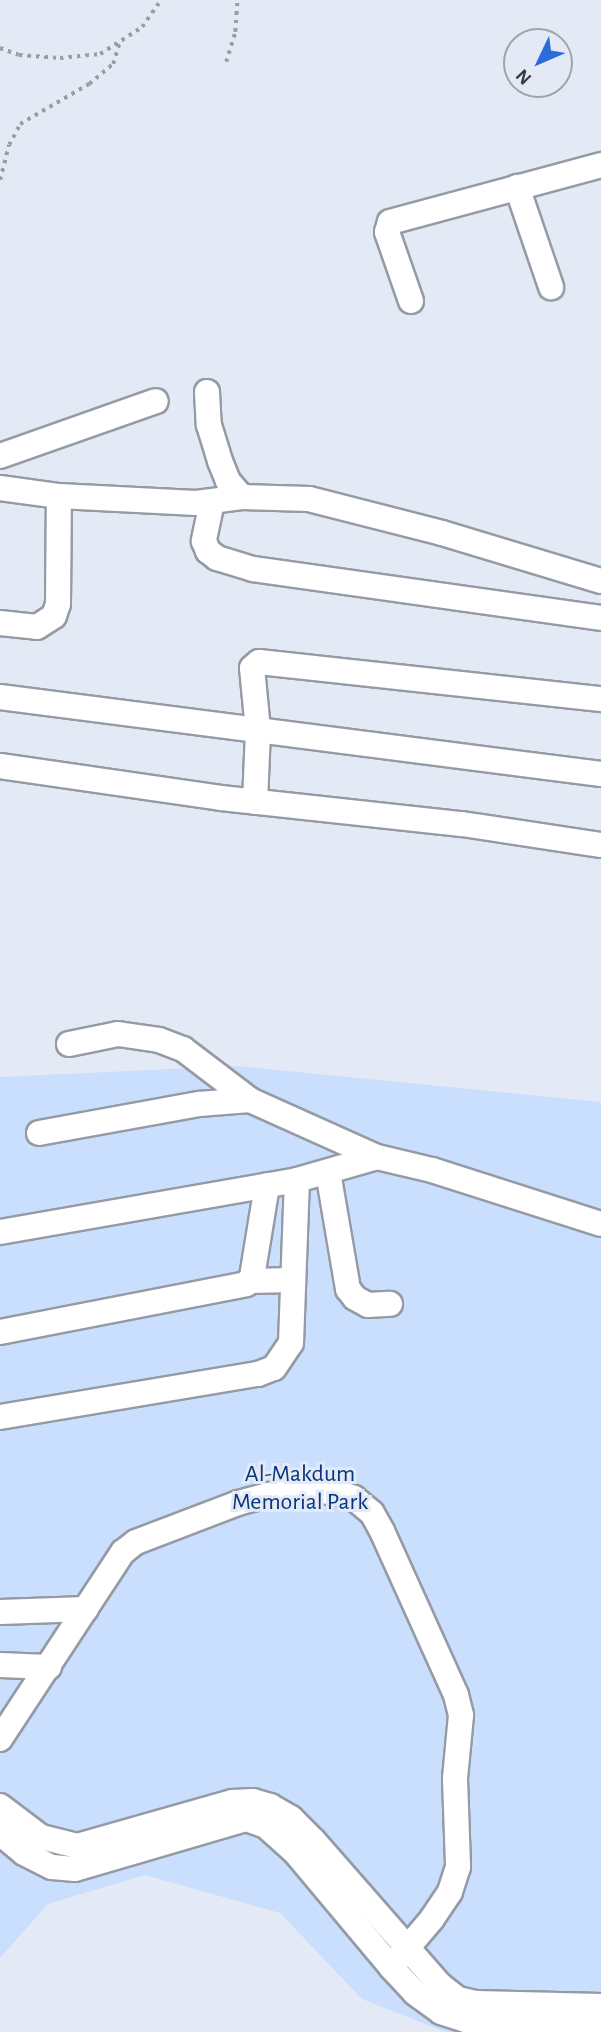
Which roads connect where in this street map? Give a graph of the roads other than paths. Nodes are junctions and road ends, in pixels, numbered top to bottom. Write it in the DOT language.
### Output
graph roads {
  1 [pos="601,165"];
  2 [pos="517,187"];
  3 [pos="551,288"];
  4 [pos="411,301"];
  5 [pos="207,392"];
  6 [pos="156,401"];
  7 [pos="0,456"];
  8 [pos="0,488"];
  9 [pos="59,496"];
  10 [pos="242,497"];
  11 [pos="212,502"];
  12 [pos="601,581"];
  13 [pos="601,618"];
  14 [pos="0,623"];
  15 [pos="0,697"];
  16 [pos="601,699"];
  17 [pos="258,730"];
  18 [pos="0,766"];
  19 [pos="601,774"];
  20 [pos="255,802"];
  21 [pos="601,845"];
  22 [pos="69,1044"];
  23 [pos="250,1100"];
  24 [pos="39,1133"];
  25 [pos="377,1157"];
  26 [pos="327,1172"];
  27 [pos="298,1180"];
  28 [pos="267,1185"];
  29 [pos="601,1224"];
  30 [pos="0,1232"];
  31 [pos="293,1280"];
  32 [pos="250,1281"];
  33 [pos="390,1304"];
  34 [pos="0,1332"];
  35 [pos="0,1417"];
  36 [pos="86,1609"];
  37 [pos="0,1612"];
  38 [pos="0,1665"];
  39 [pos="49,1667"];
  40 [pos="0,1739"];
  41 [pos="0,1806"];
  42 [pos="0,1833"];
  43 [pos="399,1958"];
  44 [pos="601,2006"];
  45 [pos="601,2028"];
  1 -- 2 [label="street"];
  2 -- 3 [label="street"];
  2 -- 4 [label="street"];
  5 -- 10 [label="street"];
  6 -- 7 [label="street"];
  8 -- 9 [label="street"];
  9 -- 11 [label="street"];
  9 -- 14 [label="street"];
  10 -- 11 [label="street"];
  10 -- 12 [label="street"];
  11 -- 13 [label="street"];
  15 -- 17 [label="street"];
  16 -- 17 [label="street"];
  17 -- 19 [label="street"];
  17 -- 20 [label="street"];
  18 -- 20 [label="street"];
  20 -- 21 [label="street"];
  22 -- 23 [label="street"];
  23 -- 24 [label="street"];
  23 -- 25 [label="street"];
  25 -- 26 [label="street"];
  25 -- 29 [label="street"];
  26 -- 27 [label="street"];
  26 -- 33 [label="street"];
  27 -- 28 [label="street"];
  27 -- 31 [label="street"];
  28 -- 30 [label="street"];
  28 -- 32 [label="street"];
  31 -- 32 [label="street"];
  31 -- 35 [label="street"];
  32 -- 34 [label="street"];
  36 -- 37 [label="street"];
  36 -- 39 [label="street"];
  36 -- 43 [label="street"];
  38 -- 39 [label="street"];
  39 -- 40 [label="street"];
  41 -- 43 [label="street"];
  42 -- 43 [label="street"];
  43 -- 44 [label="street"];
  43 -- 45 [label="street"];
}
